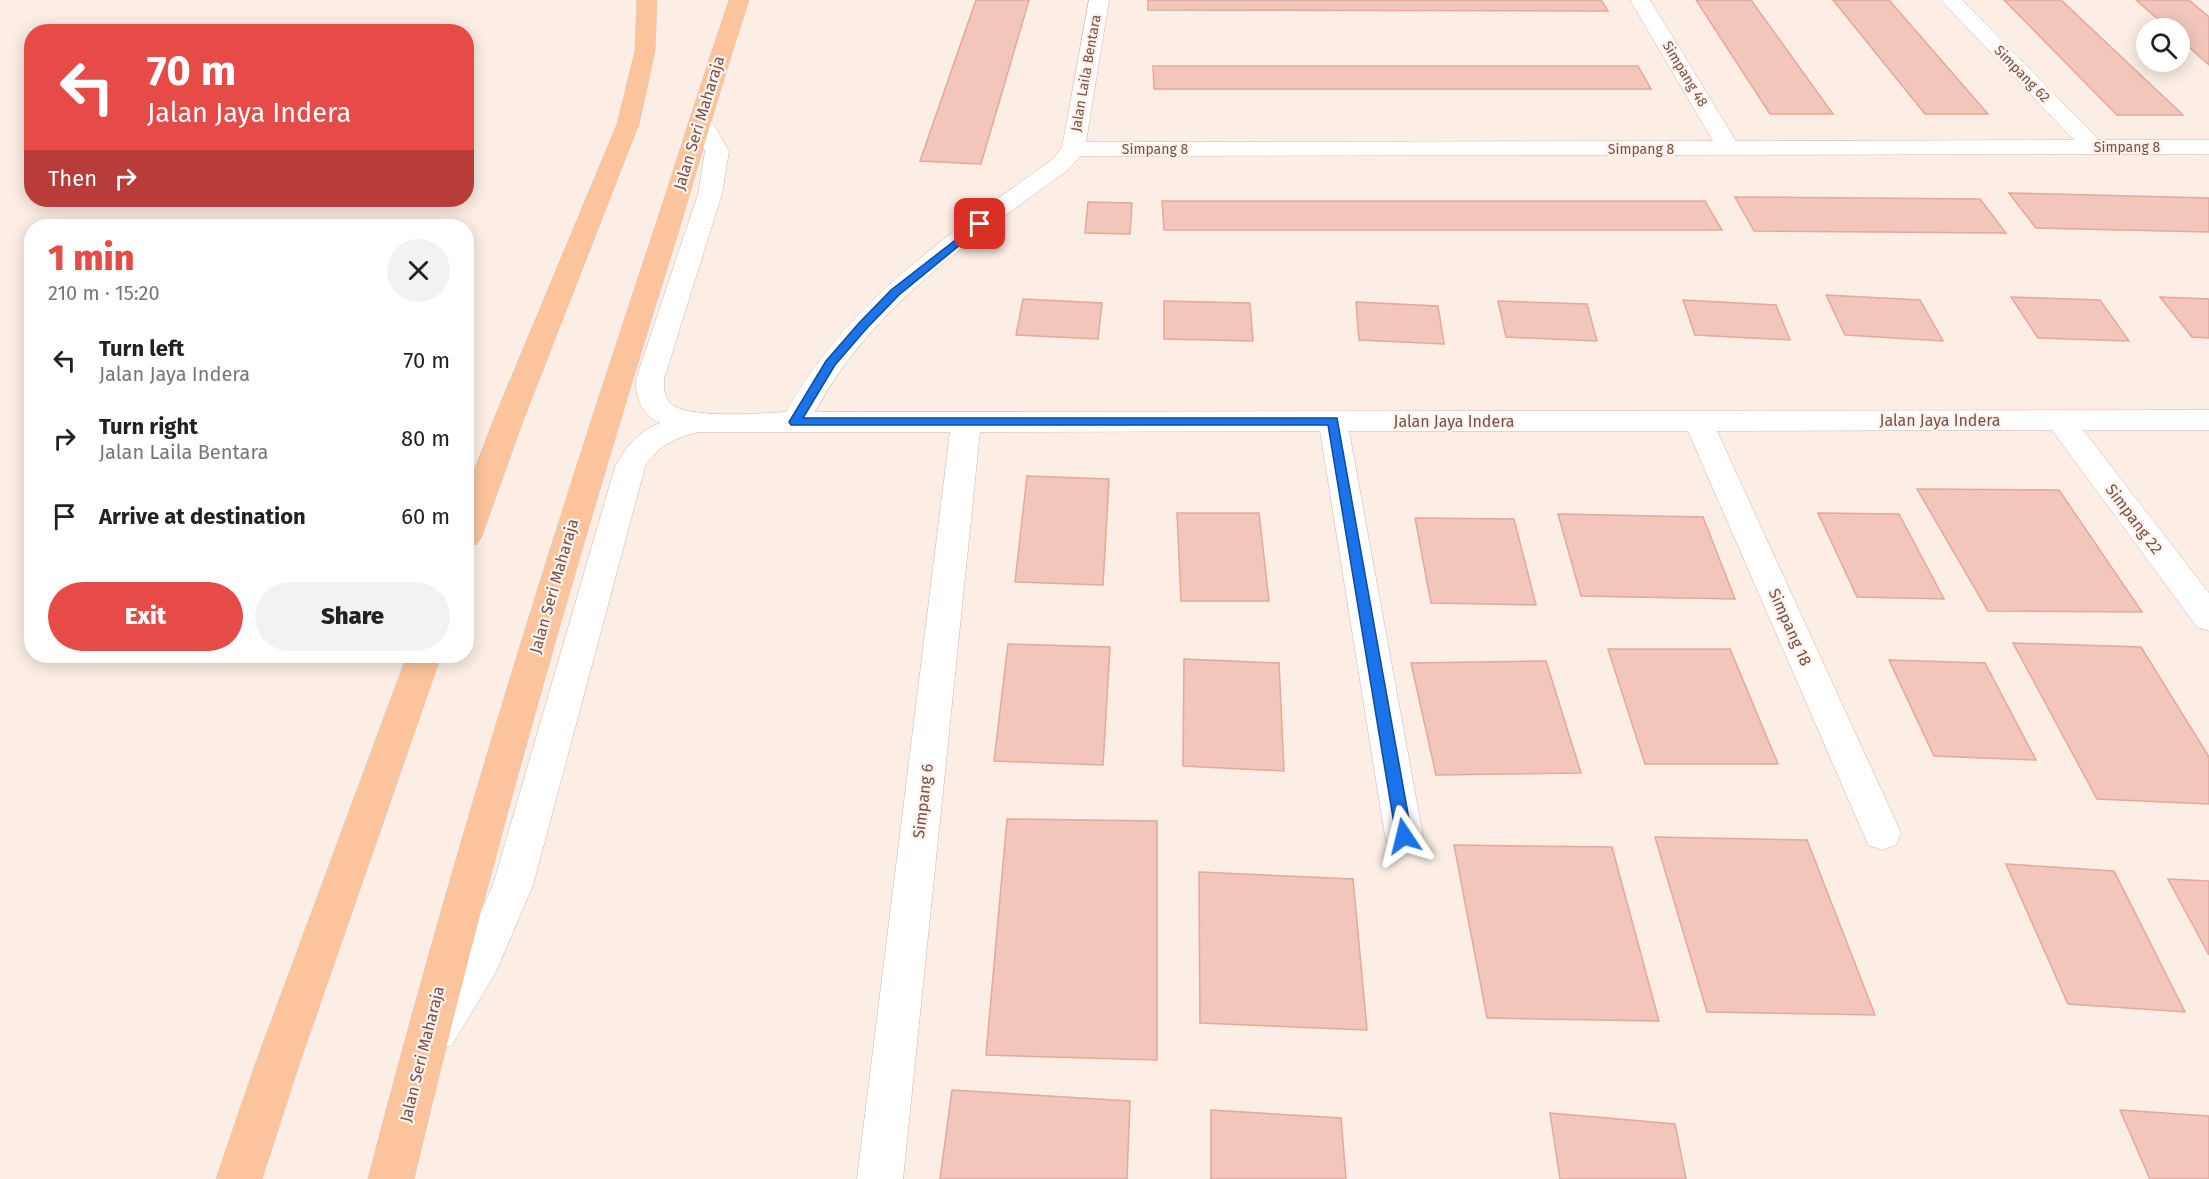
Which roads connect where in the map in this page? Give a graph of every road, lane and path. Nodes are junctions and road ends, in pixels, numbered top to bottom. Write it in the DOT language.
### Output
graph roads {
  1 [pos="647,0"];
  2 [pos="739,0"];
  3 [pos="1099,0"];
  4 [pos="1640,0"];
  5 [pos="1951,0"];
  6 [pos="701,122"];
  7 [pos="2093,147"];
  8 [pos="2209,147"];
  9 [pos="1073,148"];
  10 [pos="1729,149"];
  11 [pos="2060,419"];
  12 [pos="2209,420"];
  13 [pos="1333,421"];
  14 [pos="1698,421"];
  15 [pos="699,422"];
  16 [pos="795,422"];
  17 [pos="966,423"];
  18 [pos="474,514"];
  19 [pos="2209,618"];
  20 [pos="421,663"];
  21 [pos="1882,833"];
  22 [pos="1404,836"];
  23 [pos="420,1058"];
  24 [pos="239,1179"];
  25 [pos="391,1179"];
  26 [pos="880,1179"];
  1 -- 18 [label="main road"];
  2 -- 6 [label="main road, Jalan Seri Maharaja"];
  3 -- 9 [label="street, Jalan Laila Bentara"];
  4 -- 10 [label="street, Simpang 48"];
  5 -- 7 [label="street, Simpang 62"];
  6 -- 15 [label="street"];
  6 -- 23 [label="main road, Jalan Seri Maharaja"];
  7 -- 8 [label="street, Simpang 8"];
  7 -- 10 [label="street, Simpang 8"];
  9 -- 10 [label="street, Simpang 8"];
  9 -- 16 [label="street, Jalan Laila Bentara"];
  11 -- 12 [label="street, Jalan Jaya Indera"];
  11 -- 14 [label="street, Jalan Jaya Indera"];
  11 -- 19 [label="street, Simpang 22"];
  13 -- 14 [label="street, Jalan Jaya Indera"];
  13 -- 17 [label="street, Jalan Jaya Indera"];
  13 -- 22 [label="street"];
  14 -- 21 [label="street, Simpang 18"];
  15 -- 16 [label="street, Jalan Jaya Indera"];
  15 -- 23 [label="street"];
  16 -- 17 [label="street, Jalan Jaya Indera"];
  17 -- 26 [label="street, Simpang 6"];
  20 -- 24 [label="main road"];
  23 -- 25 [label="main road, Jalan Seri Maharaja"];
}
